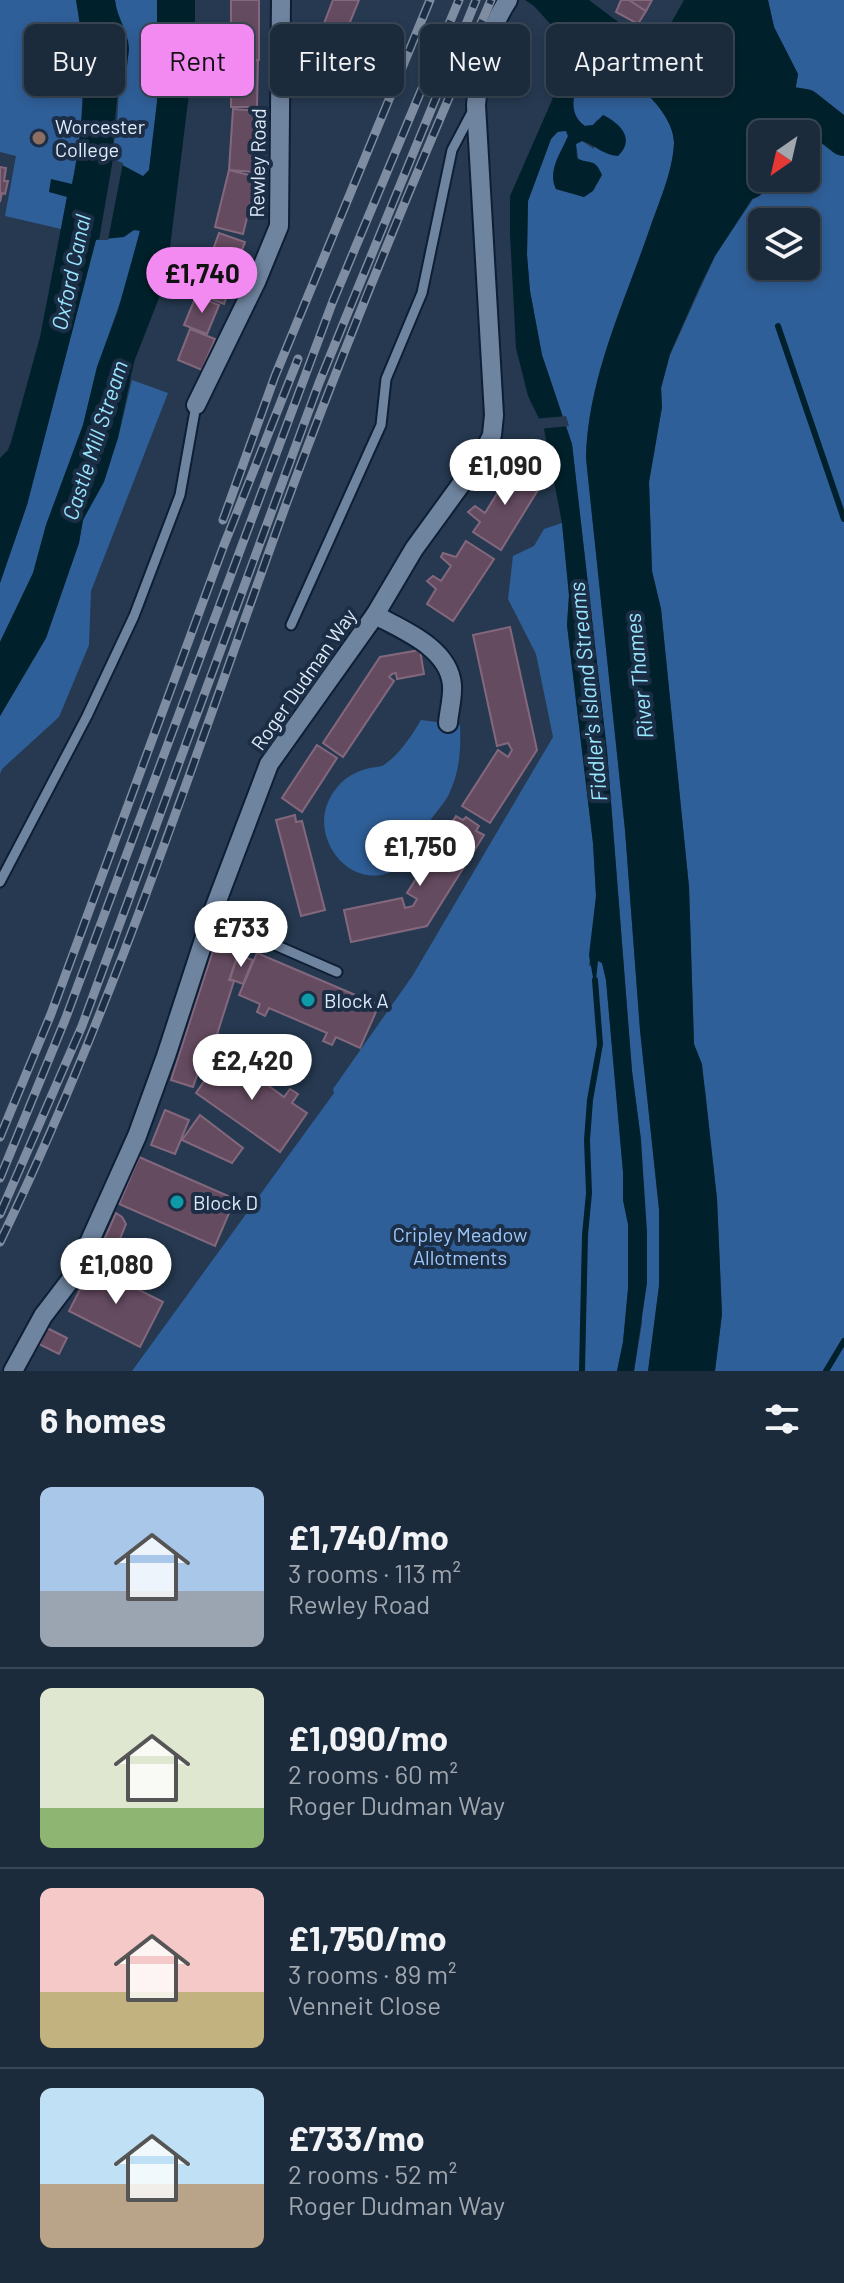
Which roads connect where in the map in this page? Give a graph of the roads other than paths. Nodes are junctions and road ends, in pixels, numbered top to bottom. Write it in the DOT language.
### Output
graph roads {
  1 [pos="281,0"];
  2 [pos="506,3"];
  3 [pos="476,105"];
  4 [pos="196,405"];
  5 [pos="375,615"];
  6 [pos="291,625"];
  7 [pos="448,723"];
  8 [pos="0,882"];
  9 [pos="214,909"];
  10 [pos="337,972"];
  11 [pos="13,1371"];
  1 -- 4 [label="street, Rewley Road"];
  2 -- 3 [label="street, Roger Dudman Way"];
  3 -- 5 [label="street, Roger Dudman Way"];
  3 -- 6 [label="lane"];
  4 -- 8 [label="lane"];
  5 -- 7 [label="street"];
  5 -- 9 [label="street, Roger Dudman Way"];
  9 -- 10 [label="lane"];
  9 -- 11 [label="street, Roger Dudman Way"];
}
